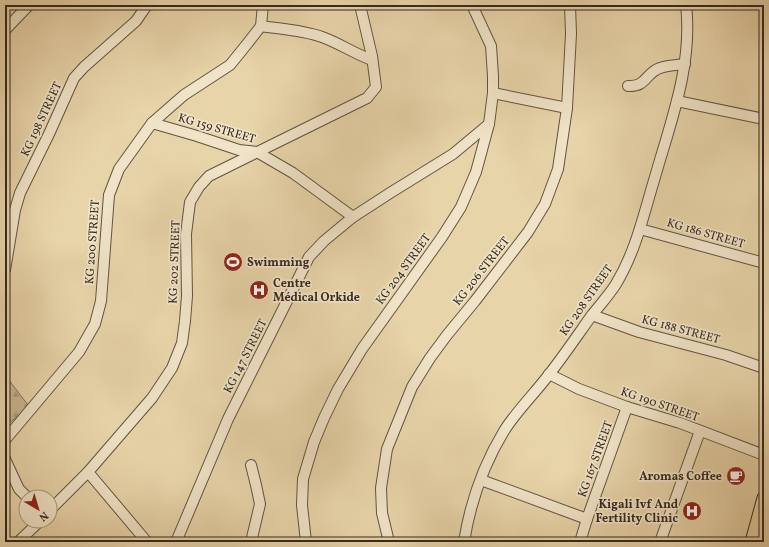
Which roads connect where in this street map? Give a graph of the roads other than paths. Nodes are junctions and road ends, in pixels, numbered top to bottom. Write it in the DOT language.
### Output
graph roads {
  1 [pos="147,5"];
  2 [pos="263,5"];
  3 [pos="360,5"];
  4 [pos="472,5"];
  5 [pos="570,5"];
  6 [pos="686,5"];
  7 [pos="24,7"];
  8 [pos="260,26"];
  9 [pos="5,30"];
  10 [pos="372,60"];
  11 [pos="685,64"];
  12 [pos="628,86"];
  13 [pos="493,93"];
  14 [pos="677,101"];
  15 [pos="567,108"];
  16 [pos="764,118"];
  17 [pos="152,123"];
  18 [pos="489,124"];
  19 [pos="257,152"];
  20 [pos="353,217"];
  21 [pos="640,228"];
  22 [pos="764,263"];
  23 [pos="5,270"];
  24 [pos="592,315"];
  25 [pos="764,368"];
  26 [pos="550,374"];
  27 [pos="627,407"];
  28 [pos="700,431"];
  29 [pos="5,440"];
  30 [pos="764,455"];
  31 [pos="5,459"];
  32 [pos="251,465"];
  33 [pos="88,472"];
  34 [pos="481,480"];
  35 [pos="19,489"];
  36 [pos="764,498"];
  37 [pos="58,500"];
  38 [pos="587,519"];
  39 [pos="32,529"];
  40 [pos="18,542"];
  41 [pos="148,542"];
  42 [pos="176,542"];
  43 [pos="251,542"];
  44 [pos="306,542"];
  45 [pos="389,542"];
  46 [pos="464,542"];
  47 [pos="580,542"];
  48 [pos="660,542"];
  49 [pos="752,542"];
  1 -- 23 [label="street, KG 198 STREET"];
  2 -- 8 [label="street, KG 200 STREET"];
  3 -- 10 [label="street, KG 202 STREET"];
  4 -- 13 [label="street, KG 204 STREET"];
  5 -- 15 [label="street, KG 206 STREET"];
  6 -- 11 [label="street, KG 208 STREET"];
  7 -- 9 [label="street"];
  8 -- 10 [label="street"];
  8 -- 17 [label="street, KG 200 STREET"];
  10 -- 19 [label="street, KG 202 STREET"];
  11 -- 12 [label="street"];
  11 -- 14 [label="street, KG 208 STREET"];
  13 -- 15 [label="street"];
  13 -- 18 [label="street, KG 204 STREET"];
  14 -- 16 [label="street"];
  14 -- 21 [label="street, KG 208 STREET"];
  15 -- 45 [label="street, KG 206 STREET"];
  17 -- 19 [label="street, KG 159 STREET"];
  17 -- 29 [label="street, KG 200 STREET"];
  18 -- 20 [label="street, KG 147 STREET"];
  18 -- 44 [label="street, KG 204 STREET"];
  19 -- 20 [label="street, KG 159 STREET"];
  19 -- 33 [label="street, KG 202 STREET"];
  20 -- 42 [label="street, KG 147 STREET"];
  21 -- 22 [label="street, KG 186 STREET"];
  21 -- 24 [label="street, KG 208 STREET"];
  24 -- 25 [label="street, KG 188 STREET"];
  24 -- 26 [label="street, KG 208 STREET"];
  26 -- 27 [label="street, KG 190 STREET"];
  26 -- 34 [label="street, KG 208 STREET"];
  27 -- 28 [label="street, KG 190 STREET"];
  27 -- 38 [label="street, KG 167 STREET"];
  28 -- 30 [label="street, KG 190 STREET"];
  28 -- 48 [label="street"];
  31 -- 35 [label="street"];
  32 -- 43 [label="street"];
  33 -- 37 [label="street, KG 202 STREET"];
  33 -- 41 [label="street"];
  34 -- 38 [label="street"];
  34 -- 46 [label="street, KG 208 STREET"];
  36 -- 49 [label="main road"];
  38 -- 47 [label="street, KG 167 STREET"];
  39 -- 40 [label="street"];
}
